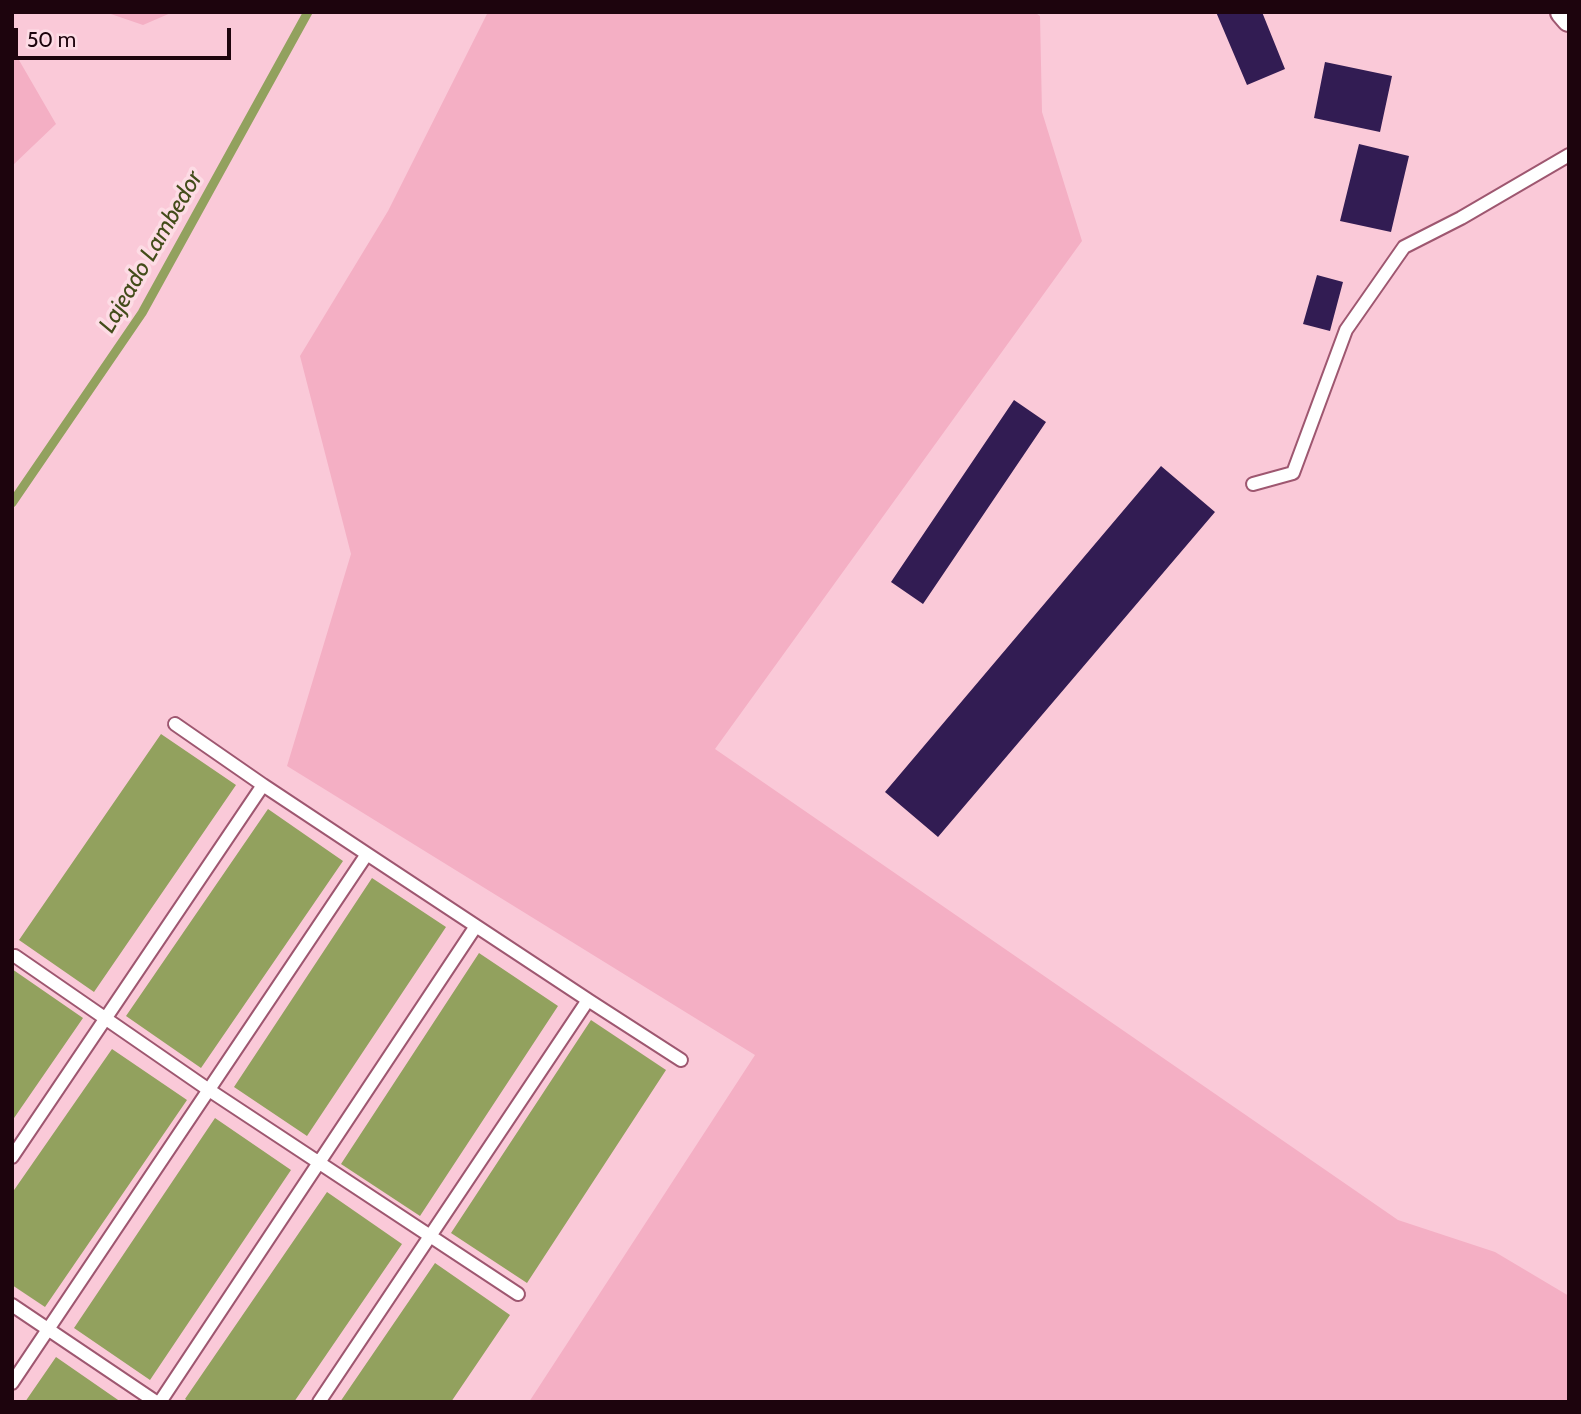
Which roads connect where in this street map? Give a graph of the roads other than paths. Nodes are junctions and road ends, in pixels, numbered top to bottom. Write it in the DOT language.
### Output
graph roads {
  1 [pos="1563,12"];
  2 [pos="1569,19"];
  3 [pos="1569,155"];
  4 [pos="1253,484"];
  5 [pos="175,724"];
  6 [pos="263,785"];
  7 [pos="366,854"];
  8 [pos="477,926"];
  9 [pos="15,956"];
  10 [pos="588,1000"];
  11 [pos="106,1019"];
  12 [pos="681,1060"];
  13 [pos="209,1090"];
  14 [pos="12,1157"];
  15 [pos="319,1162"];
  16 [pos="429,1237"];
  17 [pos="518,1294"];
  18 [pos="12,1305"];
  19 [pos="48,1330"];
  20 [pos="12,1383"];
  21 [pos="158,1402"];
  22 [pos="318,1402"];
  1 -- 2 [label="street"];
  3 -- 4 [label="lane"];
  5 -- 6 [label="lane"];
  6 -- 7 [label="lane"];
  6 -- 11 [label="lane"];
  7 -- 8 [label="lane"];
  7 -- 13 [label="lane"];
  8 -- 10 [label="lane"];
  8 -- 15 [label="lane"];
  9 -- 11 [label="lane"];
  10 -- 12 [label="lane"];
  10 -- 16 [label="lane"];
  11 -- 13 [label="lane"];
  11 -- 14 [label="lane"];
  13 -- 15 [label="lane"];
  13 -- 19 [label="lane"];
  15 -- 16 [label="lane"];
  15 -- 21 [label="lane"];
  16 -- 17 [label="lane"];
  16 -- 22 [label="lane"];
  18 -- 19 [label="lane"];
  19 -- 20 [label="lane"];
  19 -- 21 [label="lane"];
}
